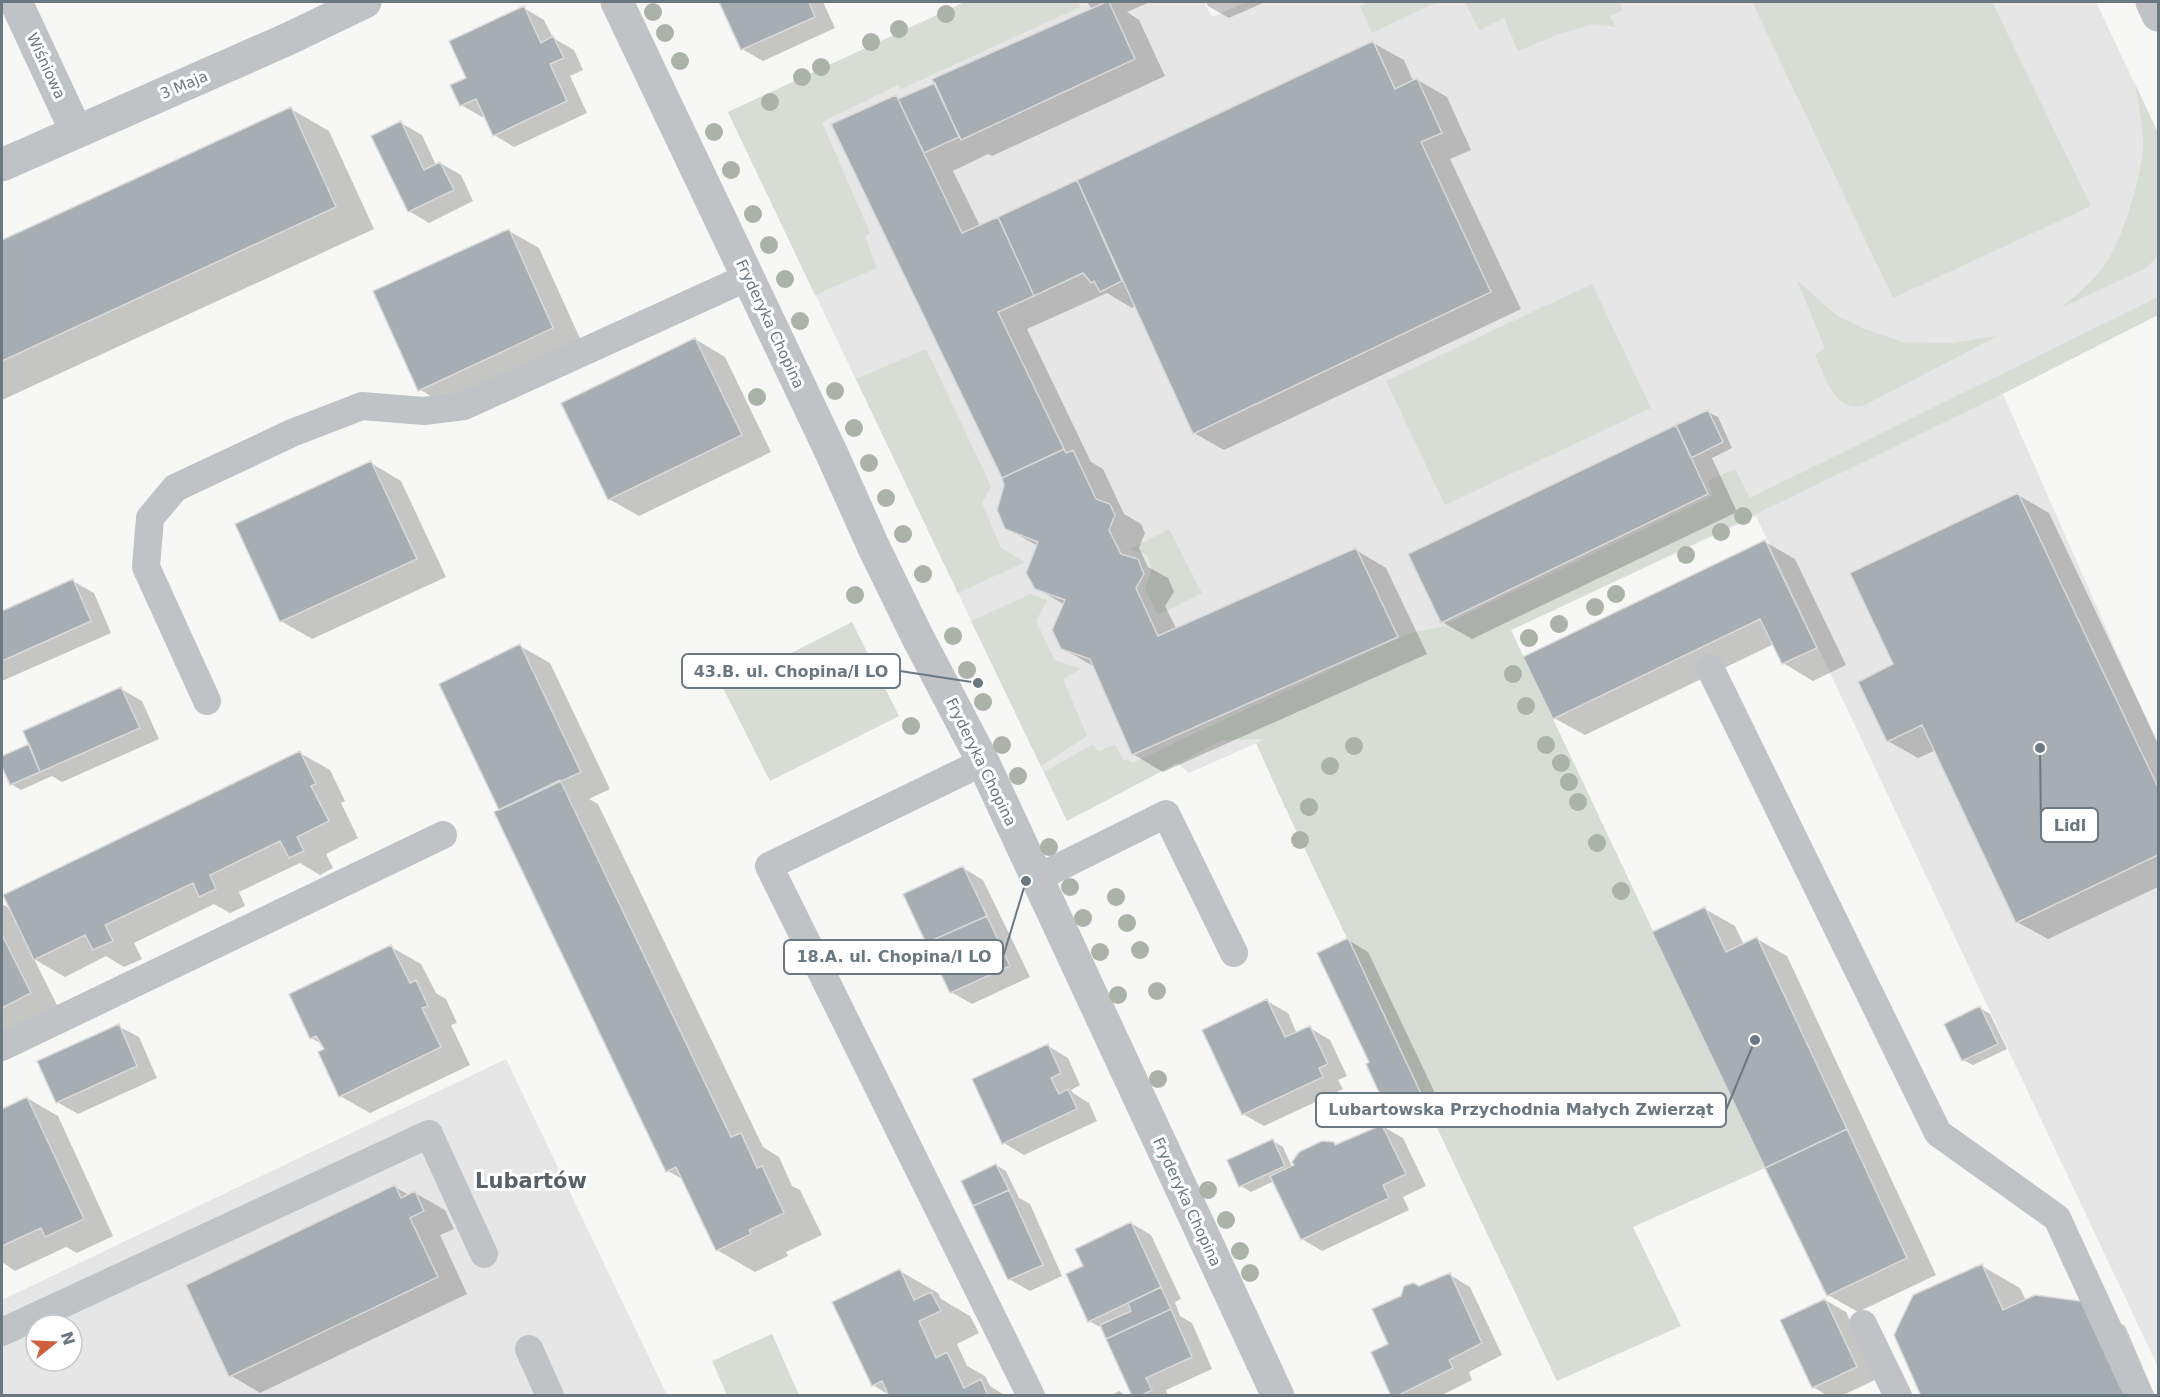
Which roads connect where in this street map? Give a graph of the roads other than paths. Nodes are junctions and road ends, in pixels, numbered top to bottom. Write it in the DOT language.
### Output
graph roads {
  1 [pos="16,2"];
  2 [pos="364,2"];
  3 [pos="617,2"];
  4 [pos="2152,2"];
  5 [pos="2158,15"];
  6 [pos="76,131"];
  7 [pos="2,165"];
  8 [pos="748,277"];
  9 [pos="1710,668"];
  10 [pos="207,701"];
  11 [pos="983,762"];
  12 [pos="443,835"];
  13 [pos="1037,878"];
  14 [pos="1234,953"];
  15 [pos="2,1047"];
  16 [pos="484,1254"];
  17 [pos="1863,1324"];
  18 [pos="2,1332"];
  19 [pos="529,1349"];
  20 [pos="550,1395"];
  21 [pos="1030,1395"];
  22 [pos="1278,1395"];
  23 [pos="1898,1395"];
  24 [pos="2139,1395"];
  1 -- 6 [label="street, Wiśniowa"];
  2 -- 6 [label="street, 3 Maja"];
  3 -- 8 [label="street, Fryderyka Chopina"];
  4 -- 5 [label="street"];
  6 -- 7 [label="street, 3 Maja"];
  8 -- 10 [label="lane"];
  8 -- 11 [label="street, Fryderyka Chopina"];
  9 -- 24 [label="lane"];
  11 -- 13 [label="street, Fryderyka Chopina"];
  11 -- 21 [label="lane"];
  12 -- 15 [label="lane"];
  13 -- 14 [label="lane"];
  13 -- 22 [label="street, Fryderyka Chopina"];
  16 -- 18 [label="lane"];
  17 -- 23 [label="lane"];
  19 -- 20 [label="lane"];
}
